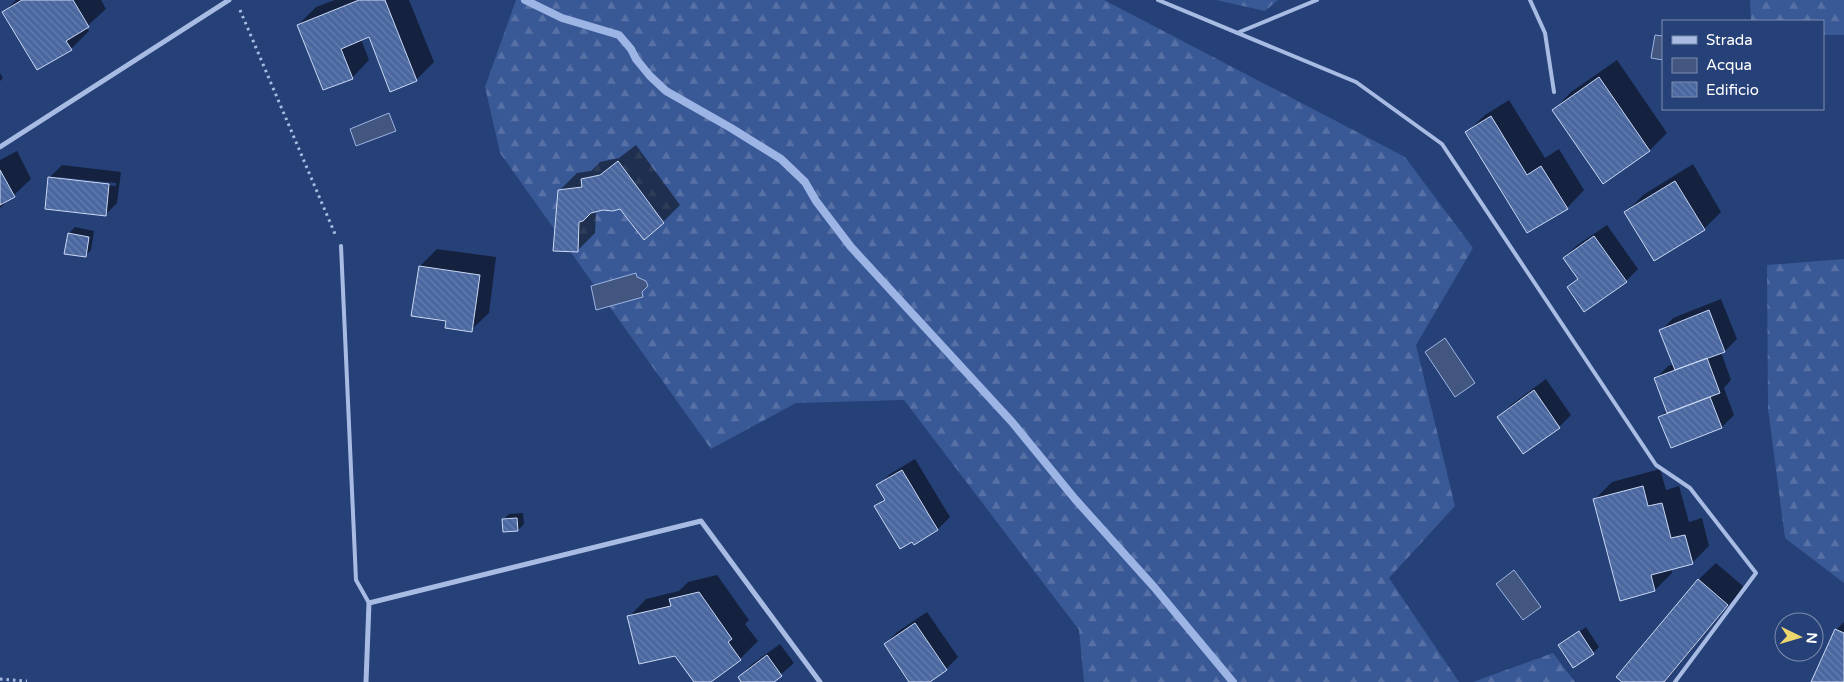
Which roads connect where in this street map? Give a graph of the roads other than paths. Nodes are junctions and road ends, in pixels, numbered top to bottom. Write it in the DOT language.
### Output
graph roads {
  1 [pos="229,0"];
  2 [pos="1158,0"];
  3 [pos="1317,0"];
  4 [pos="1530,0"];
  5 [pos="1236,33"];
  6 [pos="1554,92"];
  7 [pos="0,147"];
  8 [pos="341,246"];
  9 [pos="369,603"];
  10 [pos="366,682"];
  11 [pos="820,682"];
  12 [pos="1675,682"];
  1 -- 7 [label="street"];
  2 -- 5 [label="lane"];
  3 -- 5 [label="lane"];
  4 -- 6 [label="lane"];
  5 -- 12 [label="lane"];
  8 -- 9 [label="lane"];
  9 -- 10 [label="street"];
  9 -- 11 [label="street"];
}
